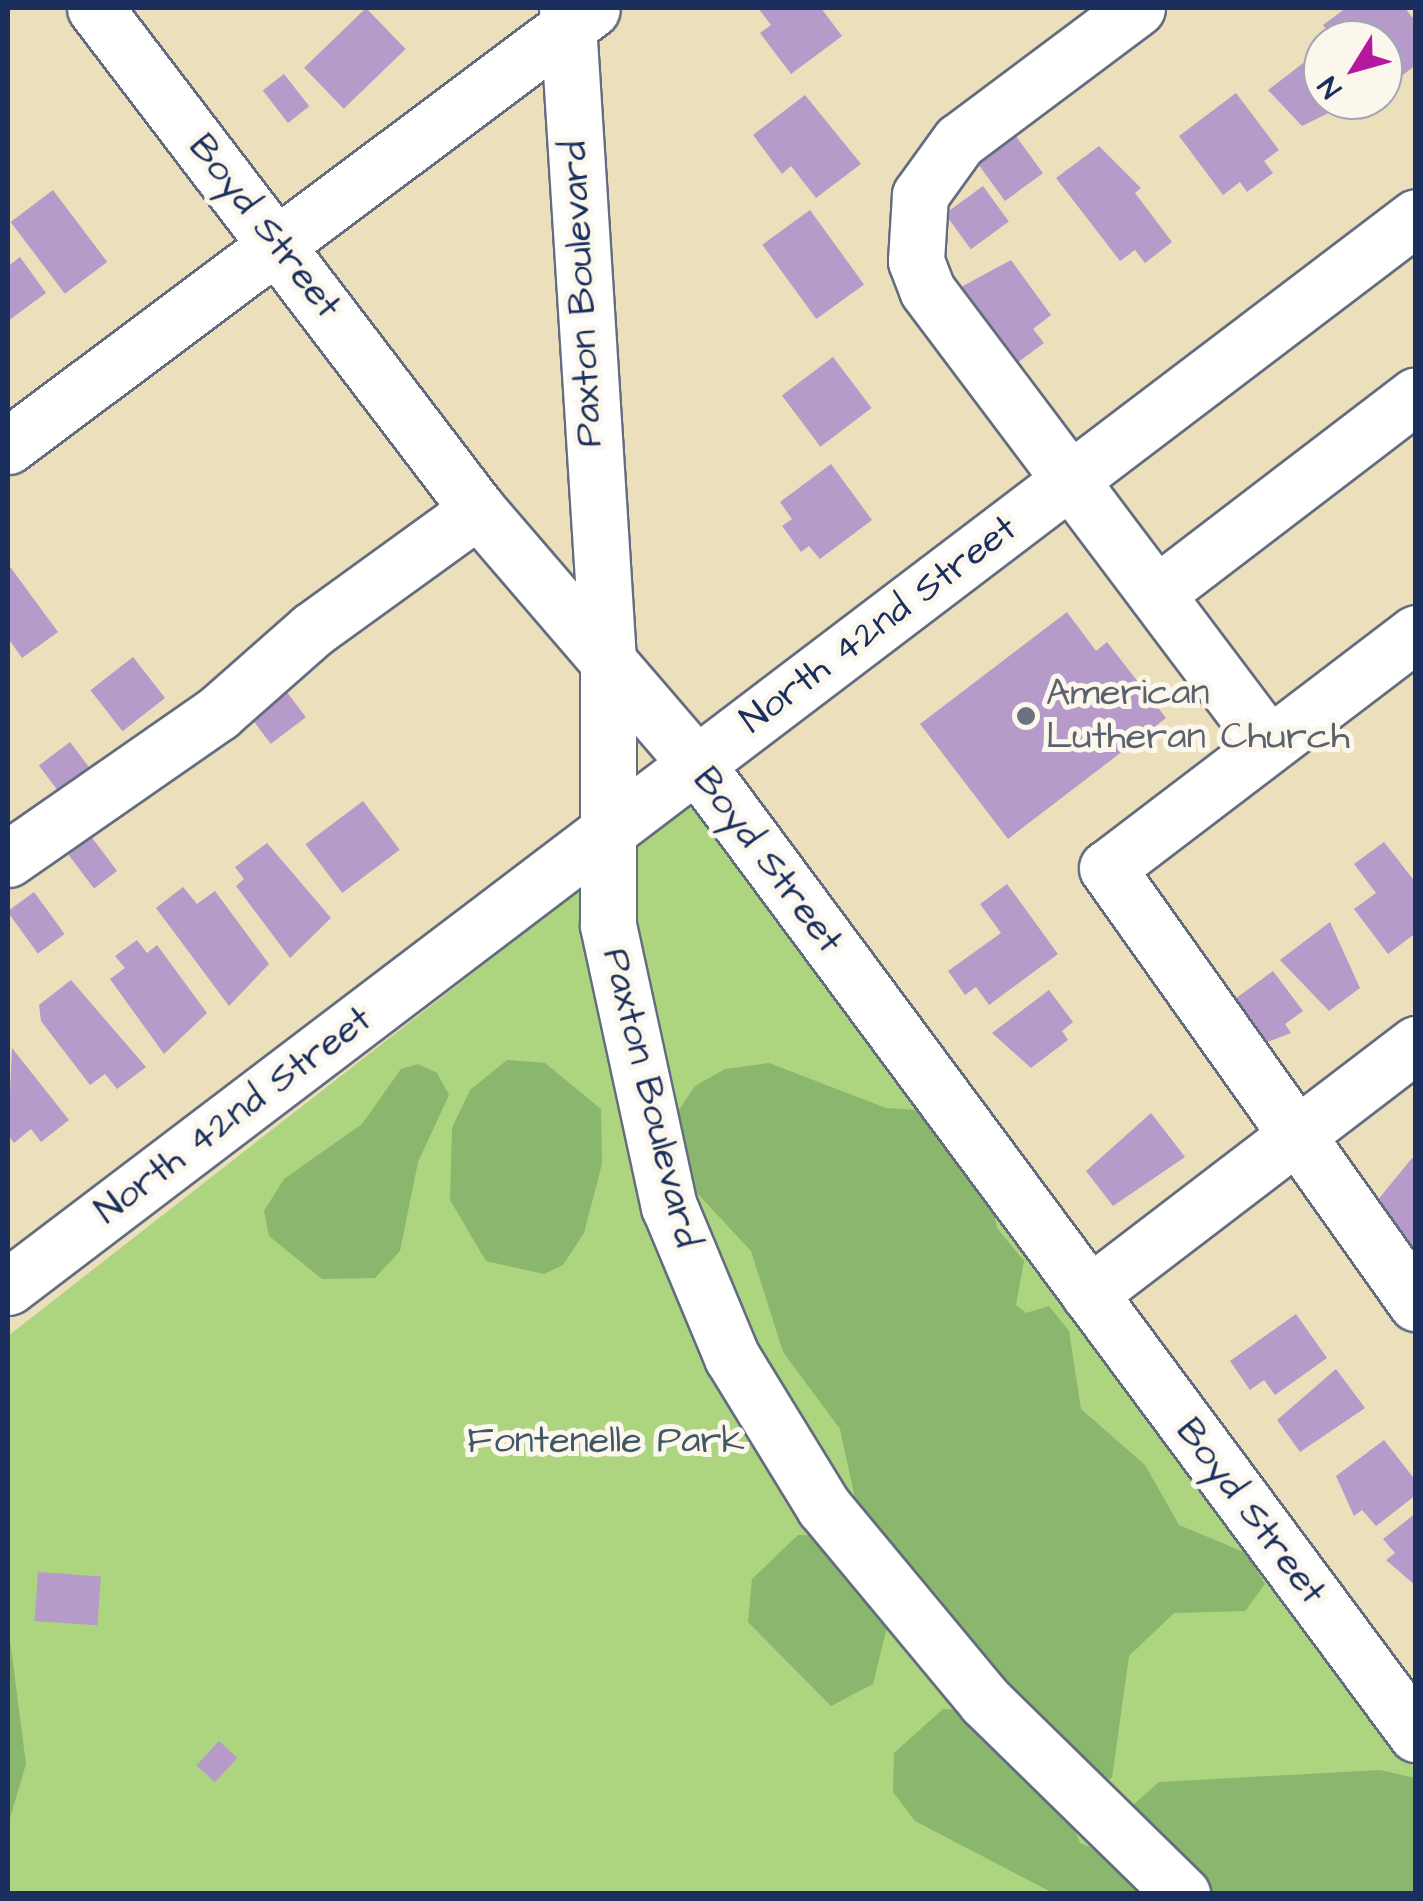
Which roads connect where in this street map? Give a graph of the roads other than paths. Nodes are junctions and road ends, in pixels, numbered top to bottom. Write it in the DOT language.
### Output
graph roads {
  1 [pos="95,8"];
  2 [pos="1137,8"];
  3 [pos="576,14"];
  4 [pos="1416,216"];
  5 [pos="275,244"];
  6 [pos="1416,395"];
  7 [pos="8,446"];
  8 [pos="1070,480"];
  9 [pos="478,510"];
  10 [pos="1156,594"];
  11 [pos="1416,633"];
  12 [pos="608,660"];
  13 [pos="1268,743"];
  14 [pos="697,765"];
  15 [pos="602,838"];
  16 [pos="8,859"];
  17 [pos="1416,1044"];
  18 [pos="1301,1132"];
  19 [pos="8,1287"];
  20 [pos="1089,1294"];
  21 [pos="1416,1303"];
  22 [pos="1416,1734"];
  23 [pos="1182,1894"];
  1 -- 5 [label="street, Boyd Street"];
  2 -- 8 [label="street"];
  3 -- 5 [label="street"];
  3 -- 12 [label="street, Paxton Boulevard"];
  4 -- 8 [label="street, North 42nd Street"];
  5 -- 7 [label="street"];
  5 -- 9 [label="street, Boyd Street"];
  6 -- 10 [label="street"];
  8 -- 10 [label="street"];
  8 -- 14 [label="street, North 42nd Street"];
  9 -- 12 [label="street, Boyd Street"];
  9 -- 16 [label="street"];
  10 -- 13 [label="street"];
  11 -- 13 [label="street"];
  12 -- 14 [label="street, Boyd Street"];
  12 -- 15 [label="street, Paxton Boulevard"];
  13 -- 18 [label="street"];
  14 -- 15 [label="street, North 42nd Street"];
  14 -- 20 [label="street, Boyd Street"];
  15 -- 19 [label="street, North 42nd Street"];
  15 -- 23 [label="street, Paxton Boulevard"];
  17 -- 18 [label="street"];
  18 -- 20 [label="street"];
  18 -- 21 [label="street"];
  20 -- 22 [label="street, Boyd Street"];
}
